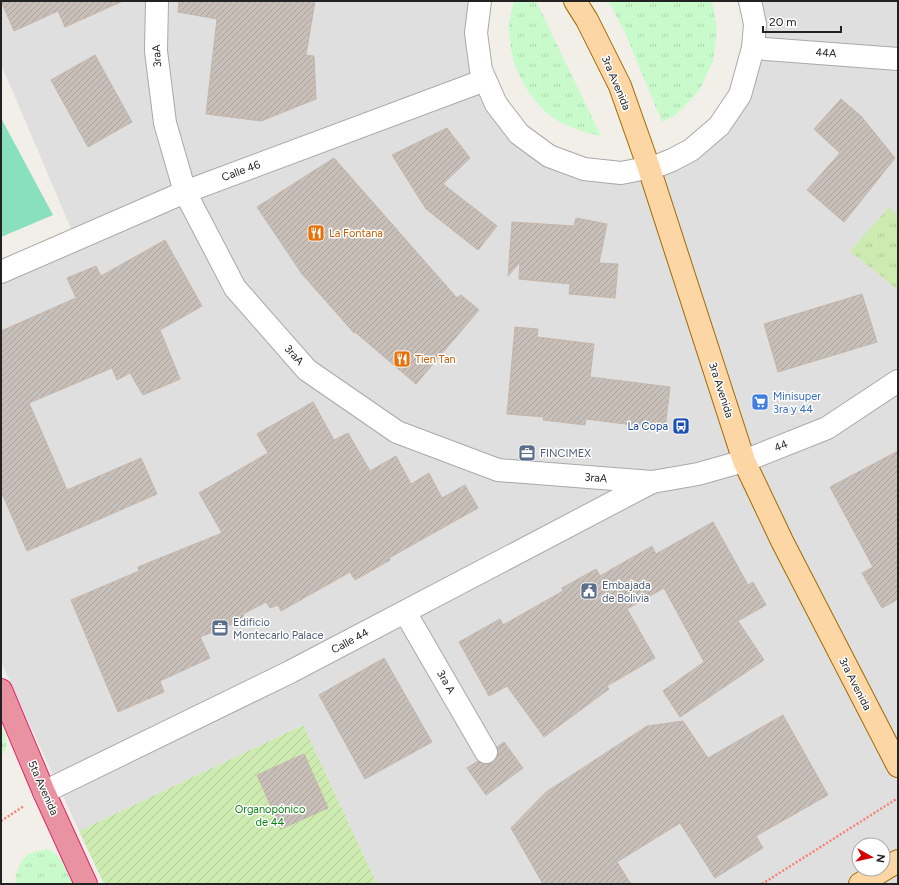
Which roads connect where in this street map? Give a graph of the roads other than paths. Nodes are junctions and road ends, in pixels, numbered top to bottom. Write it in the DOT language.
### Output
graph roads {
  1 [pos="157,1"];
  2 [pos="480,1"];
  3 [pos="575,1"];
  4 [pos="750,1"];
  5 [pos="753,48"];
  6 [pos="898,59"];
  7 [pos="485,80"];
  8 [pos="648,168"];
  9 [pos="185,192"];
  10 [pos="1,272"];
  11 [pos="898,381"];
  12 [pos="744,461"];
  13 [pos="652,482"];
  14 [pos="405,612"];
  15 [pos="1,690"];
  16 [pos="486,752"];
  17 [pos="898,766"];
  18 [pos="44,792"];
  19 [pos="898,861"];
  20 [pos="86,884"];
  21 [pos="860,884"];
  1 -- 9 [label="street, 3raA"];
  2 -- 7 [label="street"];
  3 -- 8 [label="main road, 3ra Avenida"];
  4 -- 5 [label="street"];
  5 -- 6 [label="street, 44A"];
  5 -- 8 [label="street"];
  7 -- 8 [label="street"];
  7 -- 9 [label="street, Calle 46"];
  8 -- 12 [label="main road, 3ra Avenida"];
  9 -- 10 [label="street, Calle 46"];
  9 -- 13 [label="street, 3raA"];
  11 -- 12 [label="street, 44"];
  12 -- 13 [label="street, 44"];
  12 -- 17 [label="main road, 3ra Avenida"];
  13 -- 14 [label="street, Calle 44"];
  14 -- 16 [label="street, 3ra A"];
  14 -- 18 [label="street, Calle 44"];
  15 -- 18 [label="highway, 5ta Avenida"];
  18 -- 20 [label="highway, 5ta Avenida"];
  19 -- 21 [label="main road"];
}
